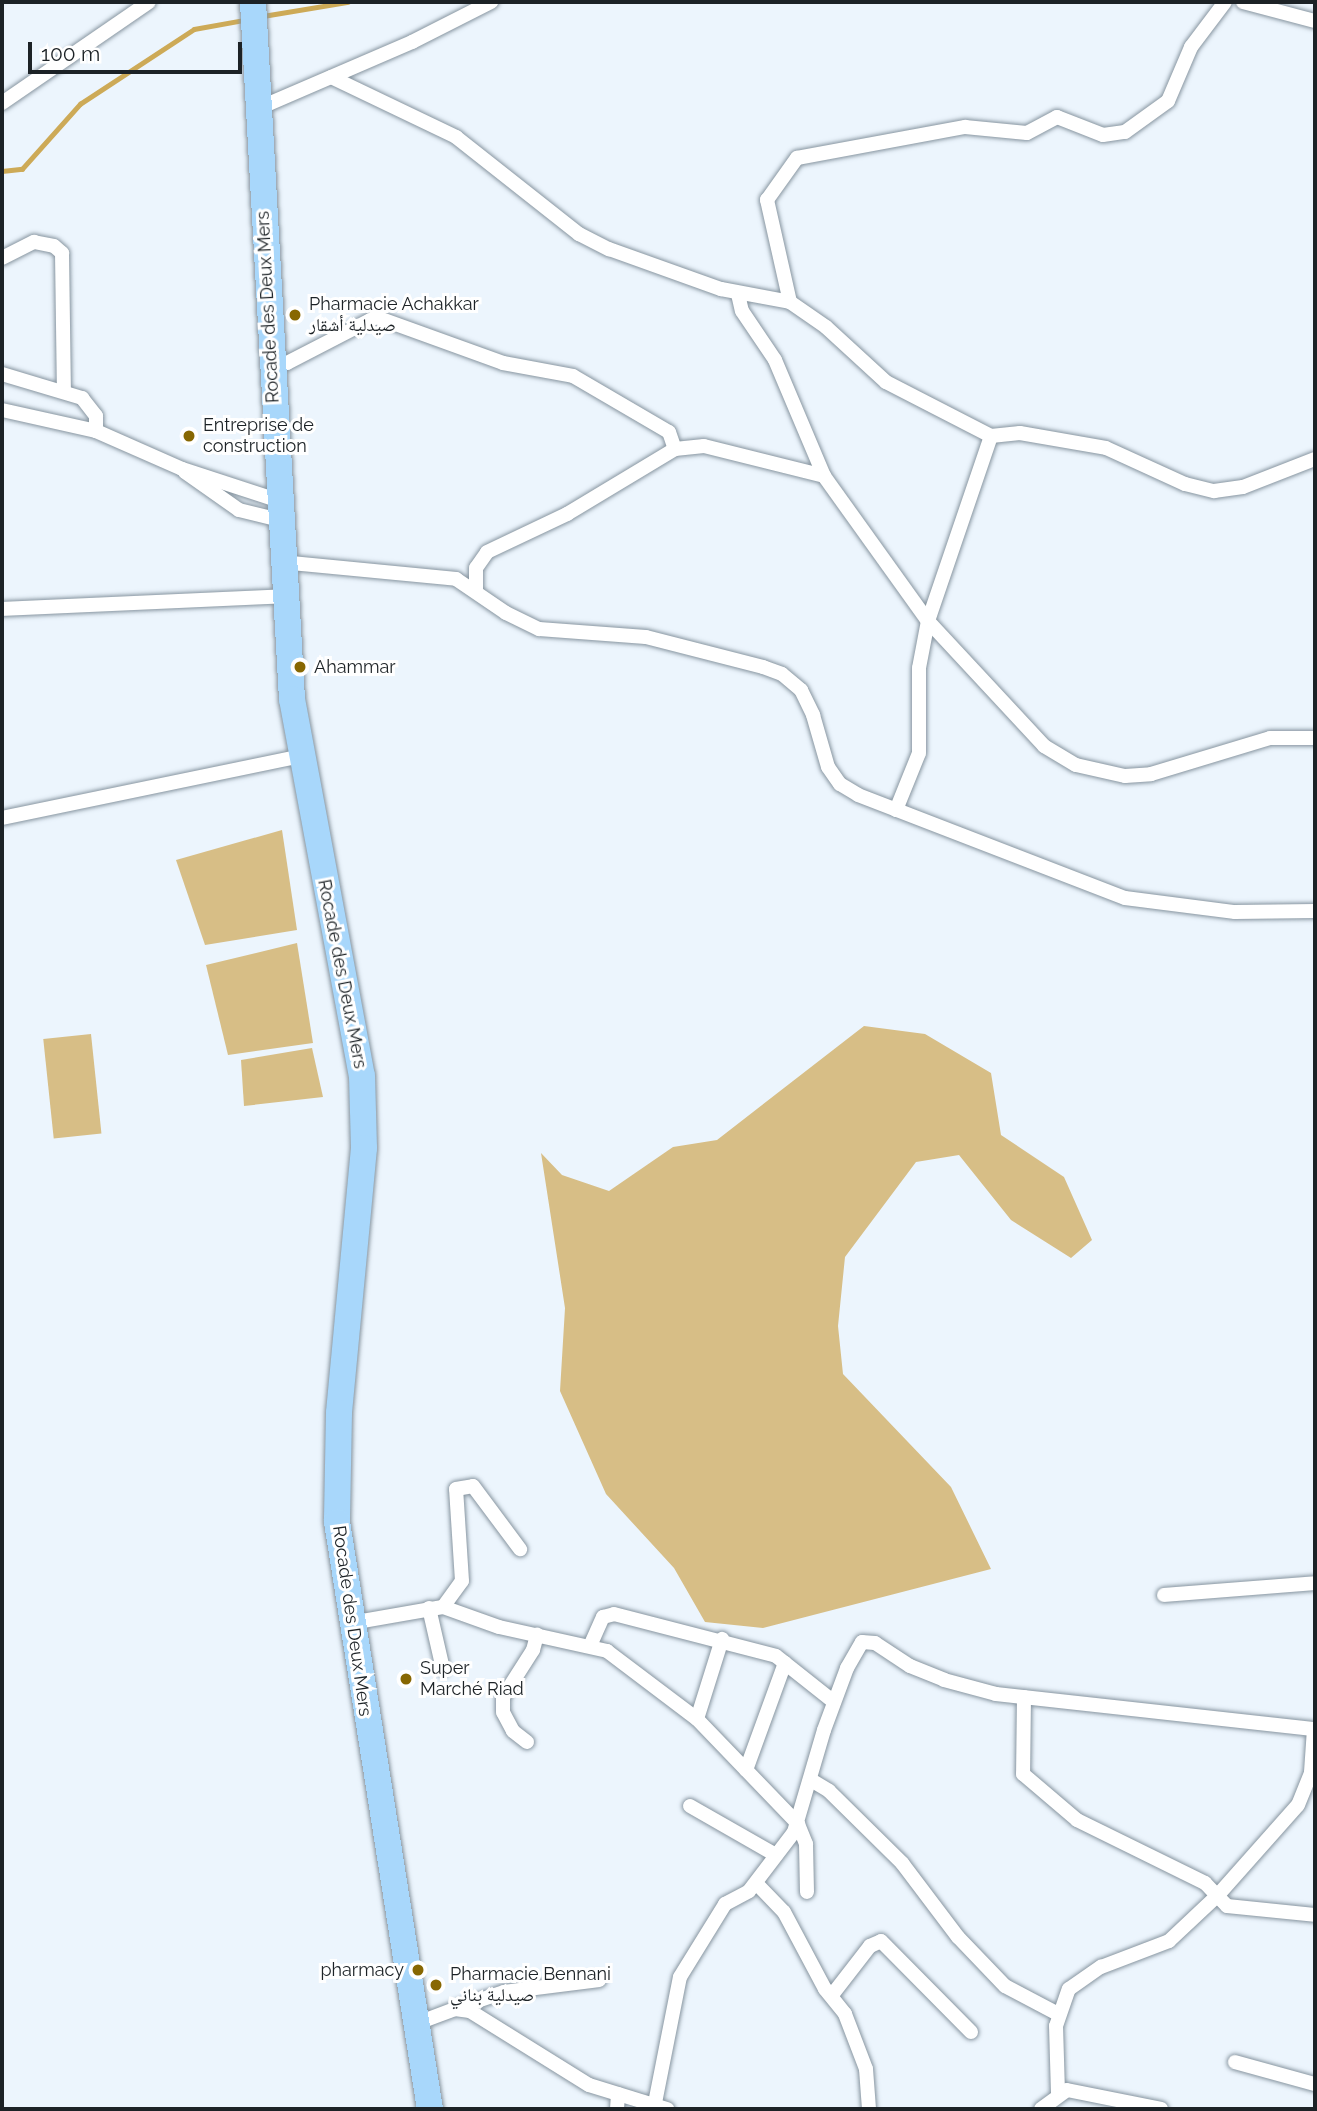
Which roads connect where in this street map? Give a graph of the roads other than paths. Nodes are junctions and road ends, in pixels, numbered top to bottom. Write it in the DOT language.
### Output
graph roads {
  1 [pos="149,2"];
  2 [pos="491,2"];
  3 [pos="1225,2"];
  4 [pos="1243,2"];
  5 [pos="253,13"];
  6 [pos="1315,21"];
  7 [pos="331,77"];
  8 [pos="2,103"];
  9 [pos="259,108"];
  10 [pos="2,258"];
  11 [pos="738,294"];
  12 [pos="790,302"];
  13 [pos="271,363"];
  14 [pos="2,374"];
  15 [pos="64,390"];
  16 [pos="2,410"];
  17 [pos="96,431"];
  18 [pos="991,436"];
  19 [pos="676,449"];
  20 [pos="1315,459"];
  21 [pos="182,468"];
  22 [pos="824,476"];
  23 [pos="280,511"];
  24 [pos="281,562"];
  25 [pos="476,589"];
  26 [pos="284,596"];
  27 [pos="2,609"];
  28 [pos="928,621"];
  29 [pos="1315,738"];
  30 [pos="302,756"];
  31 [pos="897,810"];
  32 [pos="2,818"];
  33 [pos="1315,911"];
  34 [pos="520,1549"];
  35 [pos="1315,1583"];
  36 [pos="1164,1595"];
  37 [pos="436,1608"];
  38 [pos="351,1623"];
  39 [pos="537,1636"];
  40 [pos="722,1639"];
  41 [pos="590,1646"];
  42 [pos="785,1663"];
  43 [pos="443,1669"];
  44 [pos="1024,1697"];
  45 [pos="834,1702"];
  46 [pos="697,1719"];
  47 [pos="1315,1729"];
  48 [pos="527,1742"];
  49 [pos="746,1770"];
  50 [pos="1313,1773"];
  51 [pos="811,1780"];
  52 [pos="690,1807"];
  53 [pos="798,1824"];
  54 [pos="776,1855"];
  55 [pos="756,1883"];
  56 [pos="807,1892"];
  57 [pos="1217,1895"];
  58 [pos="1315,1915"];
  59 [pos="599,1980"];
  60 [pos="832,1995"];
  61 [pos="455,2009"];
  62 [pos="1058,2014"];
  63 [pos="415,2024"];
  64 [pos="971,2032"];
  65 [pos="1235,2062"];
  66 [pos="1315,2084"];
  67 [pos="1058,2093"];
  68 [pos="617,2102"];
  69 [pos="661,2106"];
  70 [pos="430,2109"];
  71 [pos="869,2109"];
  72 [pos="1041,2109"];
  73 [pos="1161,2109"];
  1 -- 8 [label="street"];
  2 -- 7 [label="street"];
  3 -- 12 [label="street"];
  4 -- 6 [label="street"];
  5 -- 9 [label="highway, Rocade des Deux Mers"];
  7 -- 9 [label="street"];
  7 -- 11 [label="street"];
  9 -- 13 [label="highway, Rocade des Deux Mers"];
  10 -- 15 [label="street"];
  11 -- 12 [label="street"];
  11 -- 22 [label="street"];
  12 -- 18 [label="street"];
  13 -- 19 [label="street"];
  13 -- 23 [label="highway, Rocade des Deux Mers"];
  14 -- 15 [label="street"];
  15 -- 17 [label="street"];
  16 -- 17 [label="street"];
  17 -- 21 [label="street"];
  18 -- 20 [label="street"];
  18 -- 28 [label="street"];
  19 -- 22 [label="street"];
  19 -- 25 [label="street"];
  21 -- 23 [label="street"];
  21 -- 23 [label="street"];
  22 -- 28 [label="street"];
  23 -- 24 [label="highway, Rocade des Deux Mers"];
  24 -- 25 [label="street"];
  24 -- 26 [label="highway, Rocade des Deux Mers"];
  25 -- 31 [label="street"];
  26 -- 27 [label="street"];
  26 -- 30 [label="highway, Rocade des Deux Mers"];
  28 -- 29 [label="street"];
  28 -- 31 [label="street"];
  30 -- 32 [label="street"];
  30 -- 38 [label="highway, Rocade des Deux Mers"];
  31 -- 33 [label="street"];
  34 -- 37 [label="street"];
  35 -- 36 [label="street"];
  37 -- 38 [label="street"];
  37 -- 39 [label="street"];
  37 -- 43 [label="street"];
  38 -- 63 [label="highway, Rocade des Deux Mers"];
  39 -- 41 [label="street"];
  39 -- 48 [label="street"];
  40 -- 41 [label="street"];
  40 -- 42 [label="street"];
  40 -- 46 [label="street"];
  41 -- 46 [label="street"];
  42 -- 45 [label="street"];
  42 -- 49 [label="street"];
  44 -- 45 [label="street"];
  44 -- 47 [label="street"];
  44 -- 57 [label="street"];
  45 -- 51 [label="street"];
  46 -- 49 [label="street"];
  47 -- 50 [label="street"];
  49 -- 53 [label="street"];
  50 -- 57 [label="street"];
  51 -- 53 [label="street"];
  51 -- 62 [label="street"];
  52 -- 54 [label="street"];
  53 -- 54 [label="street"];
  53 -- 56 [label="street"];
  54 -- 55 [label="street"];
  55 -- 60 [label="street"];
  55 -- 69 [label="street"];
  57 -- 58 [label="street"];
  57 -- 62 [label="street"];
  59 -- 61 [label="street"];
  60 -- 64 [label="street"];
  60 -- 71 [label="street"];
  61 -- 63 [label="street"];
  61 -- 68 [label="street"];
  62 -- 67 [label="street"];
  63 -- 70 [label="highway, Rocade des Deux Mers"];
  65 -- 66 [label="street"];
  67 -- 72 [label="street"];
  67 -- 73 [label="street"];
  68 -- 69 [label="street"];
}
